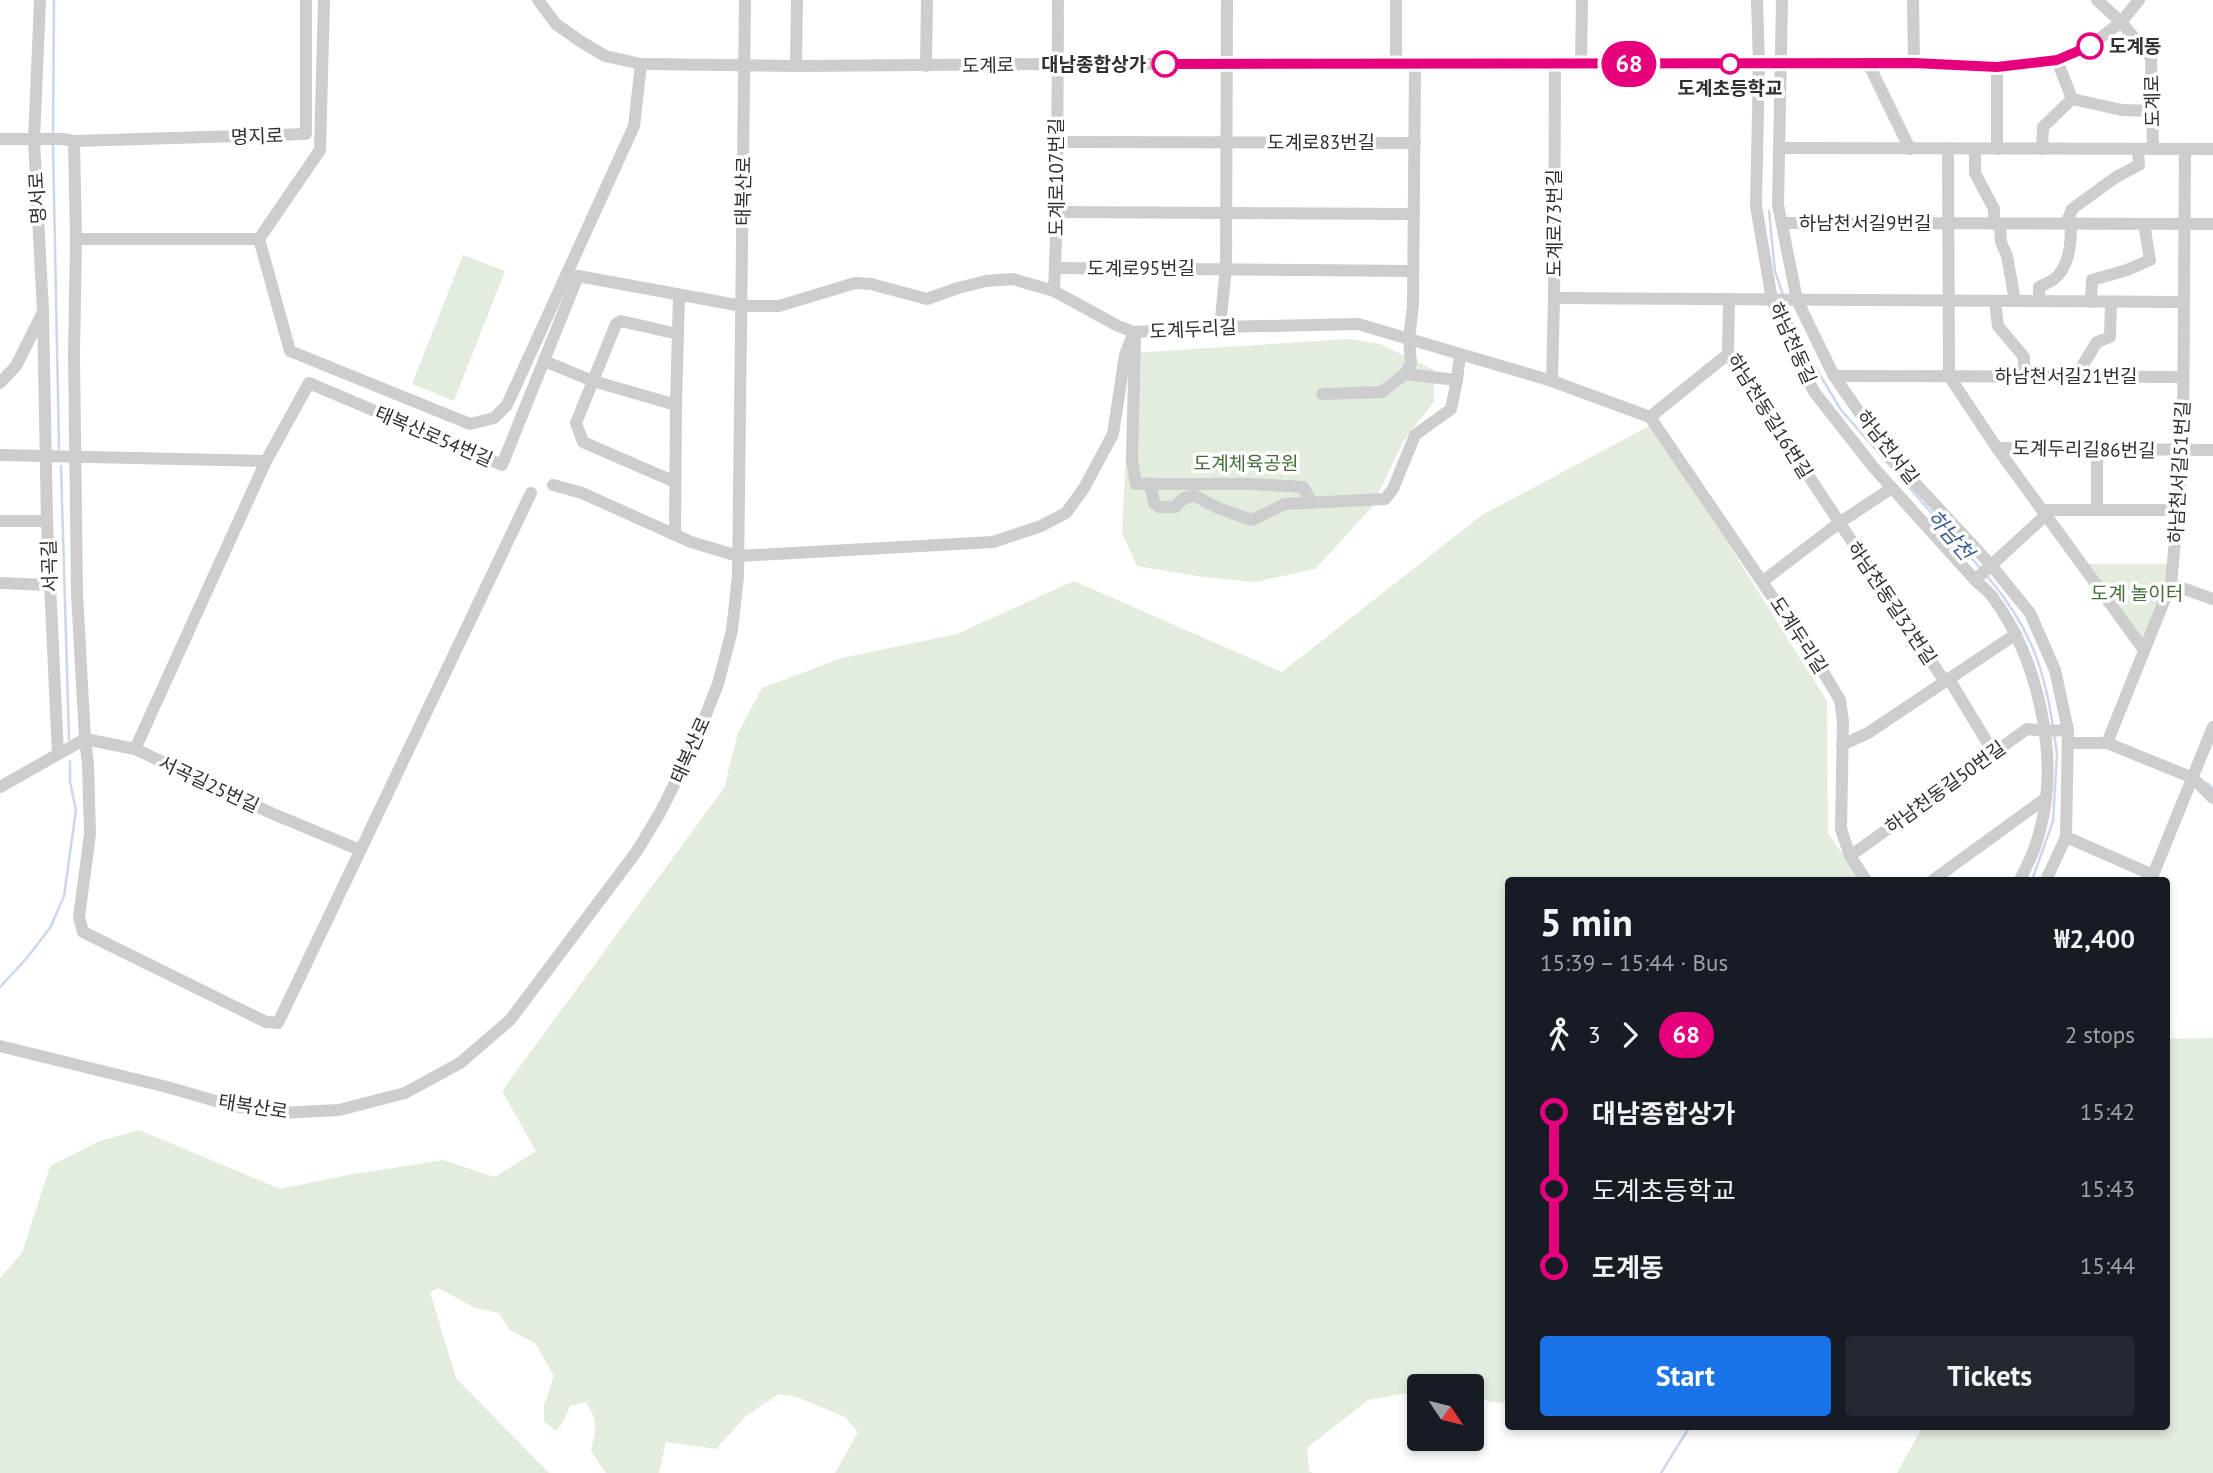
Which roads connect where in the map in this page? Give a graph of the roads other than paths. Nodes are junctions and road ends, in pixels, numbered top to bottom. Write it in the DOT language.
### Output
graph roads {
  1 [pos="40,0"];
  2 [pos="306,0"];
  3 [pos="324,0"];
  4 [pos="538,0"];
  5 [pos="745,0"];
  6 [pos="797,0"];
  7 [pos="927,0"];
  8 [pos="1058,0"];
  9 [pos="1227,0"];
  10 [pos="1396,0"];
  11 [pos="1583,0"];
  12 [pos="1757,0"];
  13 [pos="1782,0"];
  14 [pos="1913,0"];
  15 [pos="2097,0"];
  16 [pos="2139,0"];
  17 [pos="2122,22"];
  18 [pos="2057,60"];
  19 [pos="1868,63"];
  20 [pos="1914,63"];
  21 [pos="641,64"];
  22 [pos="1057,64"];
  23 [pos="1226,64"];
  24 [pos="1396,64"];
  25 [pos="1555,64"];
  26 [pos="1581,64"];
  27 [pos="1759,64"];
  28 [pos="1782,64"];
  29 [pos="745,65"];
  30 [pos="1415,65"];
  31 [pos="796,66"];
  32 [pos="926,66"];
  33 [pos="1997,67"];
  34 [pos="2072,99"];
  35 [pos="2151,111"];
  36 [pos="0,139"];
  37 [pos="40,139"];
  38 [pos="68,140"];
  39 [pos="1057,142"];
  40 [pos="1226,142"];
  41 [pos="1415,142"];
  42 [pos="1780,148"];
  43 [pos="1910,149"];
  44 [pos="1948,149"];
  45 [pos="1975,149"];
  46 [pos="1997,149"];
  47 [pos="2042,149"];
  48 [pos="2138,149"];
  49 [pos="2153,149"];
  50 [pos="2185,149"];
  51 [pos="2213,149"];
  52 [pos="1778,205"];
  53 [pos="1756,206"];
  54 [pos="1057,212"];
  55 [pos="1227,213"];
  56 [pos="1414,214"];
  57 [pos="1782,223"];
  58 [pos="1948,224"];
  59 [pos="1997,224"];
  60 [pos="2069,224"];
  61 [pos="2144,224"];
  62 [pos="2184,224"];
  63 [pos="2213,224"];
  64 [pos="76,239"];
  65 [pos="258,239"];
  66 [pos="1055,268"];
  67 [pos="1226,268"];
  68 [pos="1413,271"];
  69 [pos="1054,291"];
  70 [pos="679,295"];
  71 [pos="1554,298"];
  72 [pos="1729,300"];
  73 [pos="1775,300"];
  74 [pos="1794,300"];
  75 [pos="1949,301"];
  76 [pos="1994,301"];
  77 [pos="2015,301"];
  78 [pos="2039,301"];
  79 [pos="2091,302"];
  80 [pos="2111,302"];
  81 [pos="2183,302"];
  82 [pos="742,306"];
  83 [pos="43,311"];
  84 [pos="1220,327"];
  85 [pos="1134,332"];
  86 [pos="678,334"];
  87 [pos="1409,339"];
  88 [pos="1728,354"];
  89 [pos="1460,355"];
  90 [pos="544,361"];
  91 [pos="1405,374"];
  92 [pos="1834,376"];
  93 [pos="1949,376"];
  94 [pos="2024,376"];
  95 [pos="2076,376"];
  96 [pos="2183,377"];
  97 [pos="1457,380"];
  98 [pos="593,381"];
  99 [pos="1552,381"];
  100 [pos="0,383"];
  101 [pos="1322,394"];
  102 [pos="676,405"];
  103 [pos="1650,417"];
  104 [pos="1997,448"];
  105 [pos="2097,449"];
  106 [pos="2183,450"];
  107 [pos="2213,450"];
  108 [pos="0,455"];
  109 [pos="47,455"];
  110 [pos="76,456"];
  111 [pos="266,461"];
  112 [pos="675,482"];
  113 [pos="1150,483"];
  114 [pos="552,485"];
  115 [pos="1892,488"];
  116 [pos="531,494"];
  117 [pos="1312,503"];
  118 [pos="2097,509"];
  119 [pos="2178,510"];
  120 [pos="2044,513"];
  121 [pos="0,521"];
  122 [pos="47,521"];
  123 [pos="1839,523"];
  124 [pos="674,535"];
  125 [pos="738,556"];
  126 [pos="1983,573"];
  127 [pos="1763,581"];
  128 [pos="0,583"];
  129 [pos="49,584"];
  130 [pos="2171,584"];
  131 [pos="2213,599"];
  132 [pos="2016,634"];
  133 [pos="2144,650"];
  134 [pos="1947,680"];
  135 [pos="2213,727"];
  136 [pos="2057,733"];
  137 [pos="85,739"];
  138 [pos="2107,743"];
  139 [pos="1842,745"];
  140 [pos="135,749"];
  141 [pos="1993,752"];
  142 [pos="58,754"];
  143 [pos="2193,778"];
  144 [pos="0,787"];
  145 [pos="2046,797"];
  146 [pos="2213,798"];
  147 [pos="2066,837"];
  148 [pos="360,850"];
  149 [pos="1850,856"];
  150 [pos="1864,877"];
  151 [pos="1937,877"];
  152 [pos="2022,877"];
  153 [pos="2047,877"];
  154 [pos="2149,877"];
  155 [pos="2151,877"];
  156 [pos="0,1046"];
  1 -- 37 [label="street, 명서로"];
  2 -- 38 [label="street, 명지로"];
  3 -- 65 [label="street"];
  4 -- 21 [label="street, 도계로"];
  5 -- 29 [label="street, 태복산로"];
  6 -- 31 [label="street"];
  7 -- 32 [label="street"];
  8 -- 22 [label="street, 도계로107번길"];
  9 -- 23 [label="street"];
  10 -- 24 [label="street"];
  11 -- 26 [label="street"];
  12 -- 27 [label="street, 하남천동길"];
  13 -- 28 [label="street, 하남천서길"];
  14 -- 20 [label="street"];
  15 -- 17 [label="street"];
  16 -- 17 [label="street, 도계로"];
  17 -- 18 [label="street, 도계로"];
  17 -- 35 [label="street, 도계로"];
  18 -- 33 [label="street, 도계로"];
  18 -- 34 [label="street"];
  19 -- 20 [label="street, 도계로"];
  19 -- 28 [label="street, 도계로"];
  19 -- 43 [label="street"];
  20 -- 33 [label="street, 도계로"];
  21 -- 29 [label="street, 도계로"];
  21 -- 65 [label="street"];
  22 -- 23 [label="street, 도계로"];
  22 -- 32 [label="street, 도계로"];
  22 -- 39 [label="street, 도계로107번길"];
  23 -- 24 [label="street, 도계로"];
  23 -- 40 [label="street"];
  24 -- 30 [label="street, 도계로"];
  25 -- 26 [label="street, 도계로"];
  25 -- 30 [label="street, 도계로"];
  25 -- 71 [label="street, 도계로73번길"];
  26 -- 27 [label="street, 도계로"];
  27 -- 28 [label="street, 도계로"];
  27 -- 53 [label="street, 하남천동길"];
  28 -- 42 [label="street, 하남천서길"];
  29 -- 31 [label="street, 도계로"];
  29 -- 82 [label="street, 태복산로"];
  30 -- 41 [label="street"];
  31 -- 32 [label="street, 도계로"];
  33 -- 46 [label="street"];
  34 -- 35 [label="street"];
  34 -- 47 [label="street"];
  35 -- 49 [label="street, 도계로"];
  36 -- 37 [label="street"];
  37 -- 38 [label="street"];
  37 -- 83 [label="street, 명서로"];
  38 -- 64 [label="street"];
  39 -- 40 [label="street"];
  39 -- 54 [label="street, 도계로107번길"];
  40 -- 41 [label="street, 도계로83번길"];
  40 -- 55 [label="street"];
  41 -- 56 [label="street"];
  42 -- 43 [label="street"];
  42 -- 52 [label="street, 하남천서길"];
  43 -- 44 [label="street"];
  44 -- 45 [label="street"];
  44 -- 58 [label="street"];
  45 -- 46 [label="street"];
  45 -- 59 [label="street"];
  46 -- 47 [label="street"];
  47 -- 48 [label="street"];
  48 -- 49 [label="street"];
  48 -- 60 [label="street"];
  49 -- 50 [label="street"];
  50 -- 51 [label="street"];
  50 -- 62 [label="street, 하남천서길51번길"];
  52 -- 53 [label="street"];
  52 -- 57 [label="street, 하남천서길"];
  53 -- 73 [label="street, 하남천동길"];
  54 -- 55 [label="street"];
  54 -- 66 [label="street, 도계로107번길"];
  55 -- 56 [label="street"];
  55 -- 67 [label="street"];
  56 -- 68 [label="street"];
  57 -- 58 [label="street, 하남천서길9번길"];
  57 -- 74 [label="street, 하남천서길"];
  58 -- 59 [label="street, 하남천서길9번길"];
  58 -- 75 [label="street, 하남천서길9번길"];
  59 -- 60 [label="street, 하남천서길9번길"];
  59 -- 77 [label="street"];
  60 -- 61 [label="street, 하남천서길9번길"];
  60 -- 78 [label="street"];
  61 -- 62 [label="street, 하남천서길9번길"];
  61 -- 79 [label="street"];
  62 -- 63 [label="street, 하남천서길9번길"];
  62 -- 81 [label="street, 하남천서길51번길"];
  64 -- 65 [label="street"];
  64 -- 110 [label="street"];
  66 -- 67 [label="street, 도계로95번길"];
  66 -- 69 [label="street, 도계로107번길"];
  67 -- 68 [label="street"];
  67 -- 84 [label="street"];
  68 -- 87 [label="street"];
  69 -- 82 [label="street, 도계두리길"];
  69 -- 85 [label="street, 도계두리길"];
  70 -- 82 [label="street, 태복산로54번길"];
  70 -- 86 [label="street"];
  70 -- 90 [label="street, 태복산로54번길"];
  71 -- 72 [label="street"];
  71 -- 99 [label="street, 도계로73번길"];
  72 -- 73 [label="street"];
  72 -- 88 [label="street, 하남천동길16번길"];
  73 -- 74 [label="street"];
  73 -- 115 [label="street, 하남천동길"];
  74 -- 75 [label="street"];
  74 -- 92 [label="street, 하남천서길"];
  75 -- 76 [label="street"];
  75 -- 93 [label="street, 하남천서길9번길"];
  76 -- 77 [label="street"];
  76 -- 94 [label="street"];
  77 -- 78 [label="street"];
  78 -- 79 [label="street"];
  79 -- 80 [label="street"];
  80 -- 81 [label="street"];
  80 -- 95 [label="street"];
  81 -- 96 [label="street, 하남천서길51번길"];
  82 -- 125 [label="street, 태복산로"];
  83 -- 100 [label="street, 명서로"];
  83 -- 109 [label="street, 서곡길"];
  84 -- 85 [label="street, 도계두리길"];
  84 -- 87 [label="street, 도계두리길"];
  85 -- 113 [label="street"];
  85 -- 125 [label="street"];
  86 -- 98 [label="street"];
  86 -- 102 [label="street"];
  87 -- 89 [label="street, 도계두리길"];
  87 -- 91 [label="street"];
  88 -- 103 [label="street"];
  88 -- 123 [label="street, 하남천동길16번길"];
  89 -- 97 [label="street"];
  89 -- 99 [label="street, 도계두리길"];
  90 -- 98 [label="street"];
  90 -- 111 [label="street, 태복산로54번길"];
  91 -- 97 [label="street"];
  91 -- 101 [label="street"];
  92 -- 93 [label="street, 하남천서길21번길"];
  92 -- 126 [label="street, 하남천서길"];
  93 -- 94 [label="street, 하남천서길21번길"];
  93 -- 104 [label="street"];
  94 -- 95 [label="street, 하남천서길21번길"];
  95 -- 96 [label="street, 하남천서길21번길"];
  96 -- 106 [label="street, 하남천서길51번길"];
  97 -- 117 [label="street"];
  98 -- 102 [label="street"];
  98 -- 112 [label="street"];
  99 -- 103 [label="street, 도계두리길"];
  102 -- 112 [label="street"];
  103 -- 127 [label="street, 도계두리길"];
  104 -- 105 [label="street, 도계두리길86번길"];
  104 -- 120 [label="street"];
  105 -- 106 [label="street, 도계두리길86번길"];
  105 -- 118 [label="street"];
  106 -- 107 [label="street, 도계두리길86번길"];
  106 -- 119 [label="street, 하남천서길51번길"];
  108 -- 109 [label="street"];
  109 -- 110 [label="street"];
  109 -- 122 [label="street, 서곡길"];
  110 -- 111 [label="street"];
  110 -- 137 [label="street"];
  111 -- 140 [label="street"];
  112 -- 124 [label="street"];
  113 -- 117 [label="street"];
  113 -- 117 [label="street"];
  114 -- 124 [label="street"];
  115 -- 123 [label="street, 하남천동길32번길"];
  115 -- 126 [label="street, 하남천동길"];
  116 -- 148 [label="street"];
  118 -- 119 [label="street"];
  118 -- 120 [label="street"];
  119 -- 130 [label="street, 하남천서길51번길"];
  120 -- 126 [label="street"];
  120 -- 133 [label="street"];
  121 -- 122 [label="street"];
  122 -- 129 [label="street, 서곡길"];
  123 -- 127 [label="street, 하남천동길32번길"];
  123 -- 134 [label="street, 하남천동길32번길"];
  124 -- 125 [label="street"];
  125 -- 156 [label="street, 태복산로"];
  126 -- 132 [label="street, 하남천동길"];
  126 -- 136 [label="street, 하남천서길"];
  127 -- 139 [label="street, 도계두리길"];
  128 -- 129 [label="street"];
  129 -- 142 [label="street, 서곡길"];
  130 -- 131 [label="street"];
  130 -- 133 [label="street, 하남천서길51번길"];
  132 -- 134 [label="street"];
  132 -- 136 [label="street, 하남천동길"];
  133 -- 138 [label="street, 하남천서길51번길"];
  134 -- 139 [label="street"];
  134 -- 141 [label="street, 하남천동길32번길"];
  135 -- 143 [label="street"];
  136 -- 138 [label="street"];
  136 -- 141 [label="street, 하남천동길50번길"];
  136 -- 145 [label="street, 하남천동길"];
  136 -- 147 [label="street, 하남천서길"];
  137 -- 140 [label="street, 서곡길25번길"];
  137 -- 142 [label="street"];
  137 -- 148 [label="street"];
  138 -- 143 [label="street"];
  139 -- 149 [label="street, 도계두리길"];
  140 -- 148 [label="street, 서곡길25번길"];
  141 -- 149 [label="street, 하남천동길50번길"];
  142 -- 144 [label="street"];
  143 -- 146 [label="street"];
  143 -- 155 [label="street"];
  145 -- 151 [label="street"];
  145 -- 152 [label="street, 하남천동길"];
  147 -- 153 [label="street, 하남천서길"];
  147 -- 154 [label="street"];
  149 -- 150 [label="street, 도계두리길"];
}
